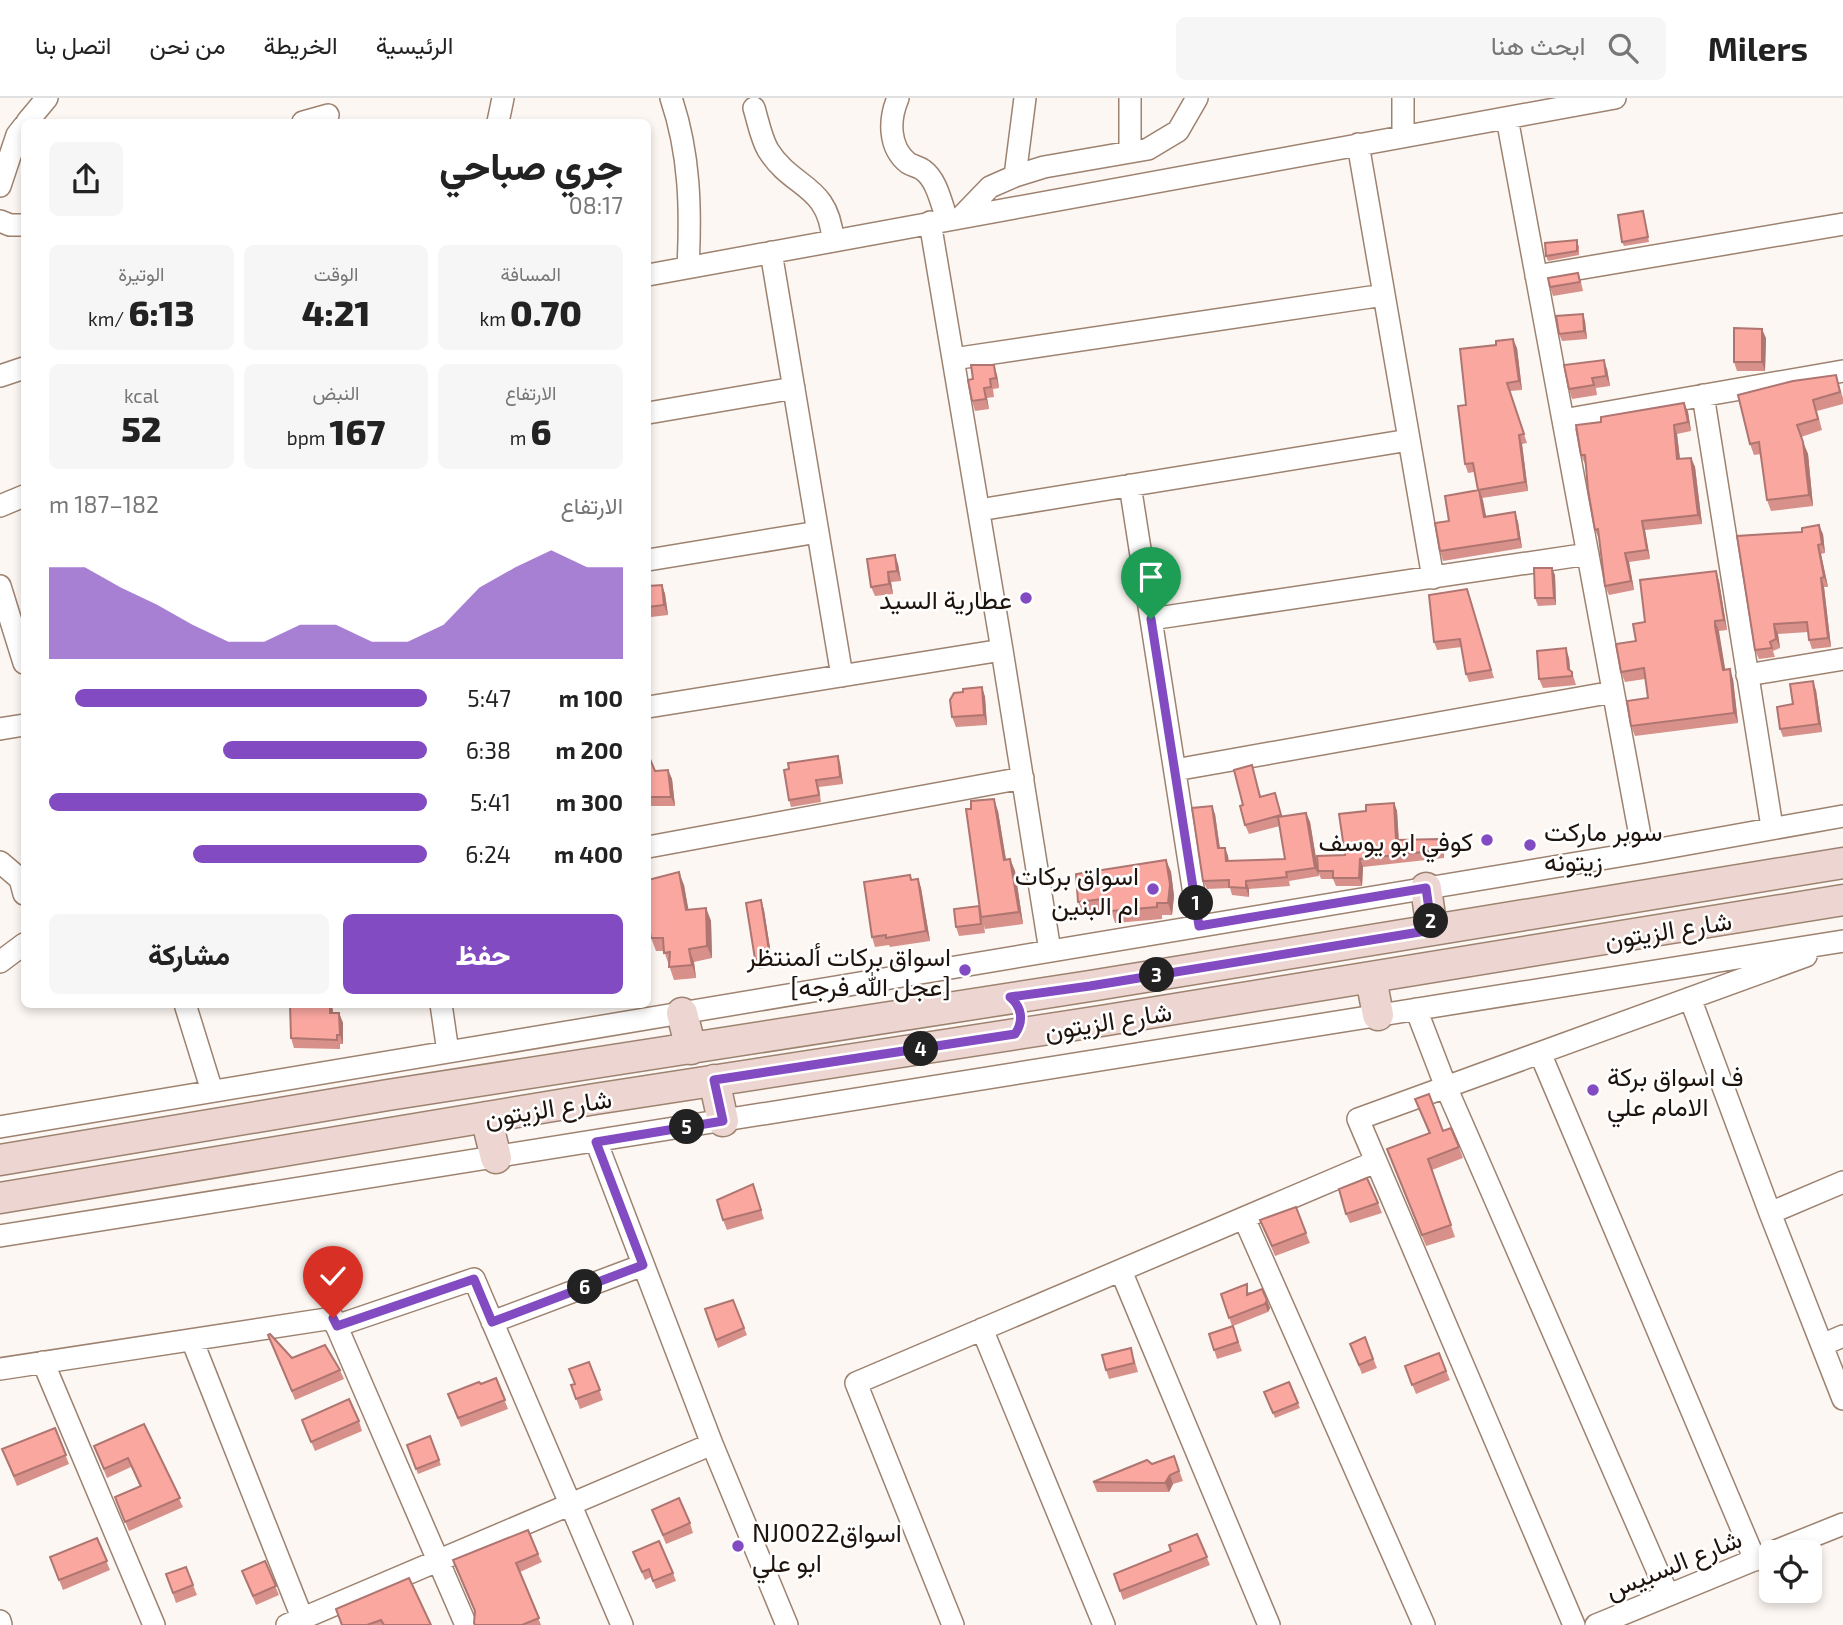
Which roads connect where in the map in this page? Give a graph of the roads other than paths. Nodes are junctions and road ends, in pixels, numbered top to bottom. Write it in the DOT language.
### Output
graph roads {
  1 [pos="47,98"];
  2 [pos="503,98"];
  3 [pos="671,98"];
  4 [pos="1025,98"];
  5 [pos="1130,98"];
  6 [pos="1197,98"];
  7 [pos="1403,98"];
  8 [pos="1615,98"];
  9 [pos="1577,101"];
  10 [pos="891,102"];
  11 [pos="754,108"];
  12 [pos="328,112"];
  13 [pos="1507,118"];
  14 [pos="30,119"];
  15 [pos="310,119"];
  16 [pos="499,119"];
  17 [pos="21,130"];
  18 [pos="1403,136"];
  19 [pos="1358,144"];
  20 [pos="1130,152"];
  21 [pos="11,154"];
  22 [pos="1015,176"];
  23 [pos="0,186"];
  24 [pos="946,219"];
  25 [pos="0,221"];
  26 [pos="1843,224"];
  27 [pos="21,225"];
  28 [pos="833,240"];
  29 [pos="771,251"];
  30 [pos="688,267"];
  31 [pos="651,274"];
  32 [pos="1536,276"];
  33 [pos="1384,295"];
  34 [pos="953,359"];
  35 [pos="21,369"];
  36 [pos="1843,371"];
  37 [pos="0,376"];
  38 [pos="794,388"];
  39 [pos="1703,395"];
  40 [pos="651,412"];
  41 [pos="1563,421"];
  42 [pos="1409,440"];
  43 [pos="1130,485"];
  44 [pos="21,497"];
  45 [pos="0,506"];
  46 [pos="979,510"];
  47 [pos="818,532"];
  48 [pos="1588,554"];
  49 [pos="651,560"];
  50 [pos="1433,578"];
  51 [pos="0,586"];
  52 [pos="1151,619"];
  53 [pos="18,622"];
  54 [pos="21,642"];
  55 [pos="1002,650"];
  56 [pos="1843,659"];
  57 [pos="1747,675"];
  58 [pos="842,676"];
  59 [pos="1613,692"];
  60 [pos="651,707"];
  61 [pos="21,726"];
  62 [pos="0,729"];
  63 [pos="1175,769"];
  64 [pos="1023,778"];
  65 [pos="1843,816"];
  66 [pos="1772,827"];
  67 [pos="651,846"];
  68 [pos="1643,852"];
  69 [pos="0,862"];
  70 [pos="1843,863"];
  71 [pos="21,883"];
  72 [pos="1426,888"];
  73 [pos="1843,900"];
  74 [pos="1199,926"];
  75 [pos="1432,930"];
  76 [pos="1843,942"];
  77 [pos="21,946"];
  78 [pos="1050,951"];
  79 [pos="0,961"];
  80 [pos="1371,978"];
  81 [pos="1090,986"];
  82 [pos="1010,997"];
  83 [pos="1690,998"];
  84 [pos="187,1008"];
  85 [pos="442,1008"];
  86 [pos="1416,1009"];
  87 [pos="682,1013"];
  88 [pos="615,1014"];
  89 [pos="1378,1016"];
  90 [pos="1101,1021"];
  91 [pos="1015,1034"];
  92 [pos="691,1049"];
  93 [pos="448,1052"];
  94 [pos="1540,1053"];
  95 [pos="714,1080"];
  96 [pos="1446,1087"];
  97 [pos="212,1091"];
  98 [pos="486,1117"];
  99 [pos="723,1121"];
  100 [pos="0,1126"];
  101 [pos="596,1142"];
  102 [pos="496,1158"];
  103 [pos="0,1160"];
  104 [pos="1375,1162"];
  105 [pos="1843,1182"];
  106 [pos="0,1198"];
  107 [pos="1770,1213"];
  108 [pos="1244,1218"];
  109 [pos="0,1236"];
  110 [pos="643,1265"];
  111 [pos="1121,1271"];
  112 [pos="492,1322"];
  113 [pos="337,1326"];
  114 [pos="982,1329"];
  115 [pos="1843,1336"];
  116 [pos="192,1340"];
  117 [pos="1822,1345"];
  118 [pos="43,1362"];
  119 [pos="0,1369"];
  120 [pos="1843,1399"];
  121 [pos="712,1444"];
  122 [pos="570,1504"];
  123 [pos="1843,1524"];
  124 [pos="1759,1540"];
  125 [pos="1803,1540"];
  126 [pos="1759,1558"];
  127 [pos="438,1560"];
  128 [pos="1668,1595"];
  129 [pos="298,1623"];
  130 [pos="154,1625"];
  131 [pos="466,1625"];
  132 [pos="622,1625"];
  133 [pos="787,1625"];
  134 [pos="953,1625"];
  135 [pos="1104,1625"];
  136 [pos="1269,1625"];
  137 [pos="1424,1625"];
  138 [pos="1574,1625"];
  139 [pos="1596,1625"];
  1 -- 14 [label="street"];
  2 -- 16 [label="street"];
  3 -- 30 [label="street"];
  4 -- 22 [label="street"];
  5 -- 20 [label="street"];
  6 -- 20 [label="street"];
  7 -- 18 [label="street"];
  8 -- 9 [label="street"];
  9 -- 13 [label="street"];
  10 -- 24 [label="street"];
  11 -- 28 [label="street"];
  12 -- 15 [label="street"];
  13 -- 18 [label="street"];
  13 -- 32 [label="street"];
  17 -- 21 [label="street"];
  18 -- 19 [label="street"];
  19 -- 24 [label="street"];
  19 -- 33 [label="street"];
  20 -- 22 [label="street"];
  21 -- 23 [label="street"];
  22 -- 24 [label="street"];
  24 -- 28 [label="street"];
  24 -- 34 [label="street"];
  25 -- 27 [label="street"];
  26 -- 32 [label="street"];
  28 -- 29 [label="street"];
  29 -- 30 [label="street"];
  29 -- 38 [label="street"];
  30 -- 31 [label="street"];
  32 -- 41 [label="street"];
  33 -- 34 [label="street"];
  33 -- 42 [label="street"];
  34 -- 46 [label="street"];
  35 -- 37 [label="street"];
  36 -- 39 [label="street"];
  38 -- 40 [label="street"];
  38 -- 47 [label="street"];
  39 -- 41 [label="street"];
  39 -- 57 [label="street"];
  41 -- 48 [label="street"];
  42 -- 43 [label="street"];
  42 -- 50 [label="street"];
  43 -- 46 [label="street"];
  43 -- 52 [label="street"];
  44 -- 45 [label="street"];
  46 -- 55 [label="street"];
  47 -- 49 [label="street"];
  47 -- 58 [label="street"];
  48 -- 50 [label="street"];
  48 -- 59 [label="street"];
  50 -- 52 [label="street"];
  51 -- 53 [label="street"];
  52 -- 63 [label="street"];
  53 -- 54 [label="street"];
  55 -- 58 [label="street"];
  55 -- 64 [label="street"];
  56 -- 57 [label="street"];
  57 -- 66 [label="street"];
  58 -- 60 [label="street"];
  59 -- 63 [label="street"];
  59 -- 68 [label="street"];
  61 -- 62 [label="street"];
  63 -- 74 [label="street"];
  64 -- 67 [label="street"];
  64 -- 78 [label="street"];
  65 -- 66 [label="street"];
  66 -- 68 [label="street"];
  68 -- 72 [label="street"];
  69 -- 71 [label="street"];
  70 -- 75 [label="main road, شارع الزيتون"];
  72 -- 74 [label="street"];
  72 -- 75 [label="main road"];
  73 -- 80 [label="main road, شارع الزيتون"];
  74 -- 78 [label="street"];
  75 -- 81 [label="main road, شارع الزيتون"];
  76 -- 83 [label="street"];
  76 -- 86 [label="street"];
  77 -- 79 [label="street"];
  78 -- 87 [label="street"];
  80 -- 89 [label="main road"];
  80 -- 90 [label="main road, شارع الزيتون"];
  81 -- 82 [label="main road, شارع الزيتون"];
  81 -- 90 [label="main road"];
  82 -- 91 [label="main road"];
  82 -- 92 [label="main road, شارع الزيتون"];
  83 -- 94 [label="street"];
  83 -- 107 [label="street"];
  84 -- 97 [label="street"];
  85 -- 93 [label="street"];
  86 -- 89 [label="street"];
  86 -- 96 [label="street"];
  87 -- 88 [label="street"];
  87 -- 92 [label="main road"];
  88 -- 93 [label="street"];
  89 -- 99 [label="street"];
  90 -- 91 [label="main road, شارع الزيتون"];
  91 -- 95 [label="main road, شارع الزيتون"];
  92 -- 103 [label="main road, شارع الزيتون"];
  93 -- 97 [label="street"];
  94 -- 96 [label="street"];
  94 -- 124 [label="street"];
  95 -- 98 [label="main road, شارع الزيتون"];
  95 -- 99 [label="main road"];
  96 -- 104 [label="street"];
  96 -- 128 [label="street"];
  97 -- 100 [label="street"];
  98 -- 102 [label="main road"];
  98 -- 106 [label="main road, شارع الزيتون"];
  99 -- 101 [label="street"];
  101 -- 102 [label="street"];
  101 -- 110 [label="street"];
  102 -- 109 [label="street"];
  104 -- 108 [label="street"];
  104 -- 138 [label="street"];
  105 -- 107 [label="street"];
  107 -- 117 [label="street"];
  108 -- 111 [label="street"];
  108 -- 137 [label="street"];
  110 -- 112 [label="street"];
  110 -- 121 [label="street"];
  111 -- 114 [label="street"];
  111 -- 136 [label="street"];
  112 -- 113 [label="street"];
  112 -- 122 [label="street"];
  113 -- 116 [label="street"];
  113 -- 127 [label="street"];
  114 -- 134 [label="street"];
  114 -- 135 [label="street"];
  115 -- 117 [label="street"];
  116 -- 118 [label="street"];
  116 -- 129 [label="street"];
  117 -- 120 [label="street"];
  118 -- 119 [label="street"];
  118 -- 130 [label="street"];
  121 -- 122 [label="street"];
  121 -- 133 [label="street"];
  122 -- 127 [label="street"];
  122 -- 132 [label="street"];
  123 -- 125 [label="street, شارع السبيس"];
  126 -- 128 [label="street, شارع السبيس"];
  127 -- 129 [label="street"];
  127 -- 131 [label="street"];
  128 -- 139 [label="street, شارع السبيس"];
}
